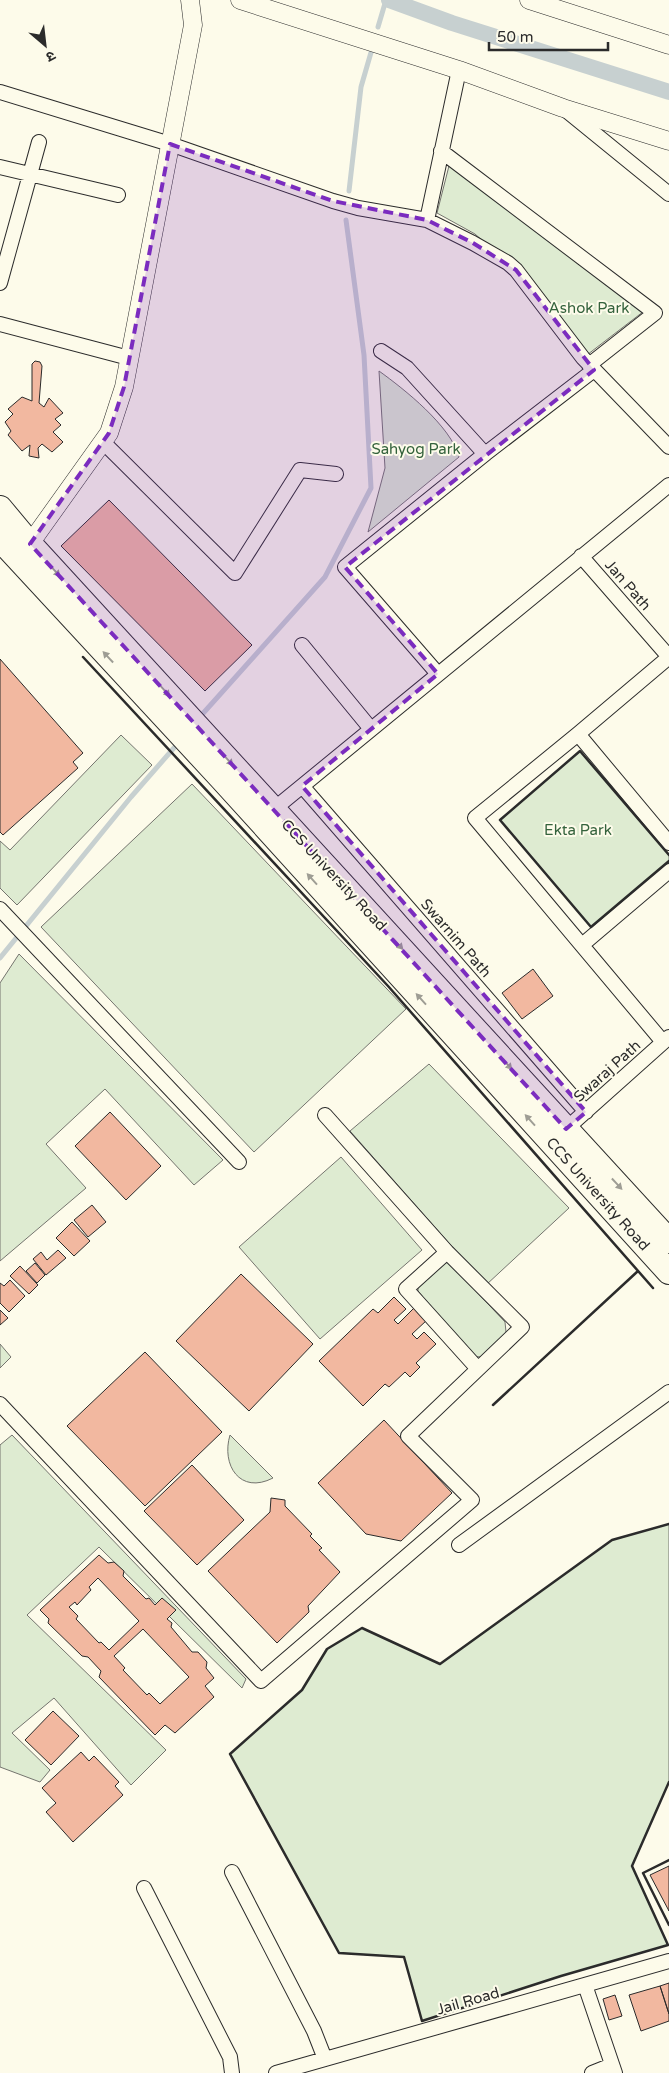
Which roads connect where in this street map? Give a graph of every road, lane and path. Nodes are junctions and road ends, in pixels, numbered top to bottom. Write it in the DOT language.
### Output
graph roads {
  1 [pos="190,0"];
  2 [pos="240,0"];
  3 [pos="529,0"];
  4 [pos="669,45"];
  5 [pos="459,70"];
  6 [pos="0,92"];
  7 [pos="563,108"];
  8 [pos="669,141"];
  9 [pos="39,142"];
  10 [pos="170,144"];
  11 [pos="442,151"];
  12 [pos="0,166"];
  13 [pos="30,174"];
  14 [pos="669,194"];
  15 [pos="118,195"];
  16 [pos="427,220"];
  17 [pos="0,283"];
  18 [pos="0,324"];
  19 [pos="381,351"];
  20 [pos="129,358"];
  21 [pos="591,368"];
  22 [pos="104,442"];
  23 [pos="669,447"];
  24 [pos="485,454"];
  25 [pos="336,474"];
  26 [pos="669,485"];
  27 [pos="0,508"];
  28 [pos="0,539"];
  29 [pos="24,552"];
  30 [pos="581,556"];
  31 [pos="302,645"];
  32 [pos="669,657"];
  33 [pos="438,674"];
  34 [pos="372,729"];
  35 [pos="578,734"];
  36 [pos="302,786"];
  37 [pos="267,816"];
  38 [pos="669,843"];
  39 [pos="669,871"];
  40 [pos="0,909"];
  41 [pos="582,946"];
  42 [pos="666,1040"];
  43 [pos="586,1112"];
  44 [pos="325,1115"];
  45 [pos="566,1129"];
  46 [pos="239,1162"];
  47 [pos="669,1241"];
  48 [pos="447,1252"];
  49 [pos="669,1272"];
  50 [pos="478,1369"];
  51 [pos="669,1392"];
  52 [pos="0,1404"];
  53 [pos="459,1546"];
  54 [pos="232,1872"];
  55 [pos="144,1888"];
  56 [pos="669,1961"];
  57 [pos="585,1985"];
  58 [pos="325,2059"];
  59 [pos="614,2069"];
  60 [pos="302,2070"];
  61 [pos="232,2073"];
  62 [pos="276,2073"];
  63 [pos="592,2073"];
  1 -- 10 [label="street"];
  2 -- 5 [label="street"];
  3 -- 4 [label="street"];
  5 -- 7 [label="street"];
  5 -- 11 [label="street"];
  6 -- 10 [label="street"];
  7 -- 8 [label="street"];
  7 -- 14 [label="street"];
  9 -- 13 [label="street"];
  10 -- 16 [label="street"];
  10 -- 20 [label="street"];
  11 -- 16 [label="street"];
  11 -- 21 [label="street"];
  12 -- 13 [label="street"];
  13 -- 15 [label="street"];
  13 -- 17 [label="street"];
  16 -- 21 [label="street"];
  18 -- 20 [label="street"];
  19 -- 24 [label="street"];
  20 -- 22 [label="street"];
  21 -- 23 [label="street"];
  21 -- 24 [label="street"];
  22 -- 25 [label="street"];
  22 -- 29 [label="street"];
  24 -- 33 [label="street"];
  26 -- 30 [label="street"];
  27 -- 29 [label="highway, CCS University Road"];
  28 -- 29 [label="highway, CCS University Road"];
  29 -- 37 [label="highway, CCS University Road"];
  30 -- 32 [label="street, Jan Path"];
  30 -- 33 [label="street"];
  31 -- 34 [label="street"];
  32 -- 35 [label="street"];
  33 -- 34 [label="street"];
  34 -- 36 [label="street"];
  35 -- 38 [label="street"];
  35 -- 41 [label="street"];
  36 -- 37 [label="street"];
  36 -- 43 [label="street, Swarnim Path"];
  37 -- 45 [label="highway, CCS University Road, one-way"];
  49 -- 37 [label="highway, CCS University Road, one-way"];
  39 -- 41 [label="street"];
  40 -- 46 [label="street"];
  41 -- 42 [label="street"];
  42 -- 43 [label="street, Swaraj Path"];
  43 -- 45 [label="street, Swaraj Path"];
  44 -- 48 [label="street"];
  45 -- 47 [label="highway, CCS University Road, one-way"];
  48 -- 50 [label="street"];
  48 -- 50 [label="street"];
  50 -- 52 [label="street"];
  51 -- 53 [label="street"];
  54 -- 58 [label="street"];
  55 -- 61 [label="street"];
  56 -- 57 [label="street, Jail Road"];
  57 -- 58 [label="street, Jail Road"];
  57 -- 59 [label="street"];
  58 -- 60 [label="street, Jail Road"];
  59 -- 63 [label="street"];
  60 -- 62 [label="street, Jail Road"];
}
